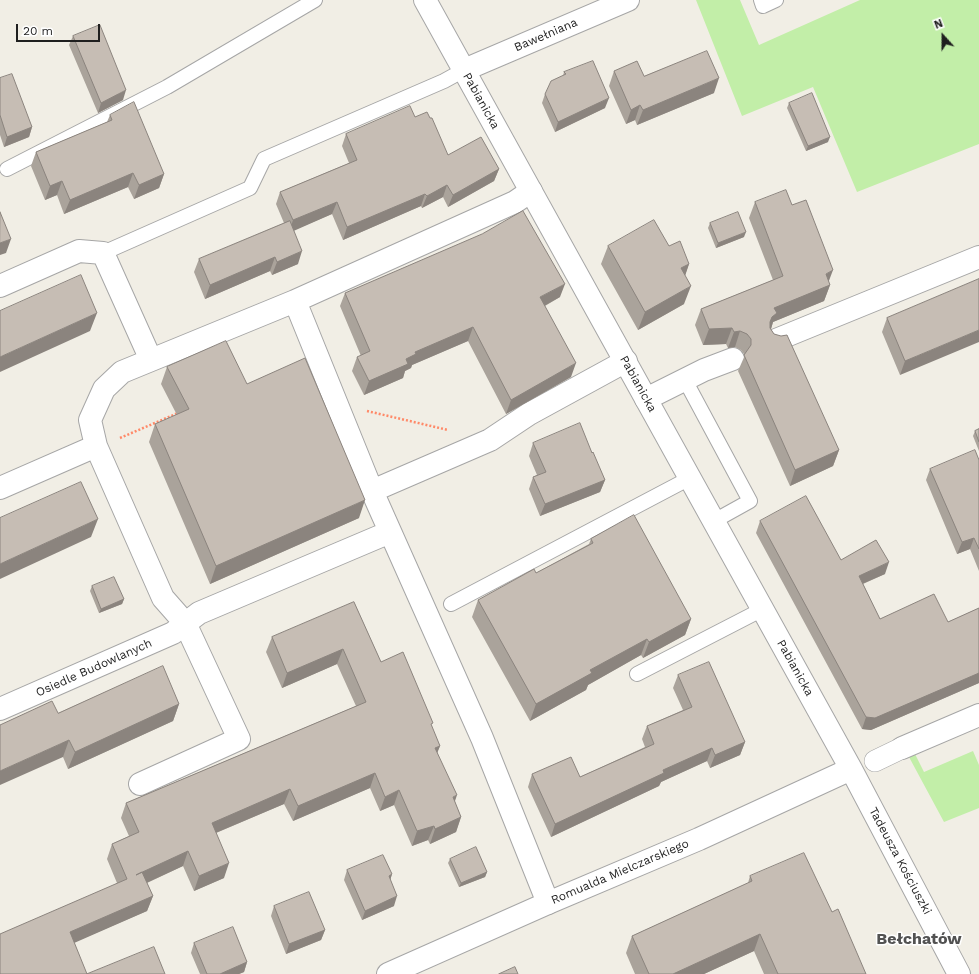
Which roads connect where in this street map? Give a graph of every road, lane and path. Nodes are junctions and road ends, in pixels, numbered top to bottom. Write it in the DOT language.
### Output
graph roads {
  1 [pos="315,0"];
  2 [pos="425,0"];
  3 [pos="628,0"];
  4 [pos="761,0"];
  5 [pos="776,0"];
  6 [pos="464,70"];
  7 [pos="7,169"];
  8 [pos="531,191"];
  9 [pos="102,253"];
  10 [pos="979,257"];
  11 [pos="0,286"];
  12 [pos="295,300"];
  13 [pos="776,340"];
  14 [pos="733,359"];
  15 [pos="151,360"];
  16 [pos="626,361"];
  17 [pos="685,380"];
  18 [pos="646,399"];
  19 [pos="337,404"];
  20 [pos="182,412"];
  21 [pos="452,431"];
  22 [pos="117,439"];
  23 [pos="96,446"];
  24 [pos="690,478"];
  25 [pos="0,488"];
  26 [pos="372,491"];
  27 [pos="714,521"];
  28 [pos="390,532"];
  29 [pos="451,604"];
  30 [pos="762,609"];
  31 [pos="185,623"];
  32 [pos="637,674"];
  33 [pos="0,709"];
  34 [pos="979,715"];
  35 [pos="902,748"];
  36 [pos="875,761"];
  37 [pos="851,769"];
  38 [pos="140,784"];
  39 [pos="548,903"];
  40 [pos="399,972"];
  41 [pos="960,974"];
  1 -- 7 [label="lane"];
  2 -- 6 [label="street, Pabianicka"];
  3 -- 6 [label="street, Bawełniana"];
  4 -- 5 [label="lane"];
  6 -- 8 [label="street, Pabianicka"];
  6 -- 9 [label="lane"];
  8 -- 12 [label="street"];
  8 -- 16 [label="street, Pabianicka"];
  9 -- 11 [label="street"];
  9 -- 15 [label="street"];
  10 -- 13 [label="street"];
  12 -- 15 [label="street"];
  12 -- 19 [label="street"];
  14 -- 17 [label="street"];
  15 -- 23 [label="street"];
  16 -- 18 [label="street, Pabianicka"];
  16 -- 26 [label="street"];
  17 -- 18 [label="street"];
  17 -- 27 [label="lane"];
  18 -- 24 [label="street, Pabianicka"];
  19 -- 21 [label="path"];
  19 -- 26 [label="street"];
  20 -- 22 [label="path"];
  23 -- 25 [label="street"];
  23 -- 31 [label="street"];
  24 -- 27 [label="street, Pabianicka"];
  24 -- 29 [label="lane"];
  26 -- 28 [label="street"];
  27 -- 30 [label="street, Pabianicka"];
  28 -- 31 [label="street, Osiedle Budowlanych"];
  28 -- 39 [label="street"];
  30 -- 32 [label="lane"];
  30 -- 37 [label="street, Pabianicka"];
  31 -- 33 [label="street, Osiedle Budowlanych"];
  31 -- 38 [label="street"];
  34 -- 35 [label="street"];
  35 -- 36 [label="street"];
  37 -- 39 [label="street, Romualda Mielczarskiego"];
  37 -- 41 [label="street, Tadeusza Kościuszki"];
  39 -- 40 [label="street, Romualda Mielczarskiego"];
}
